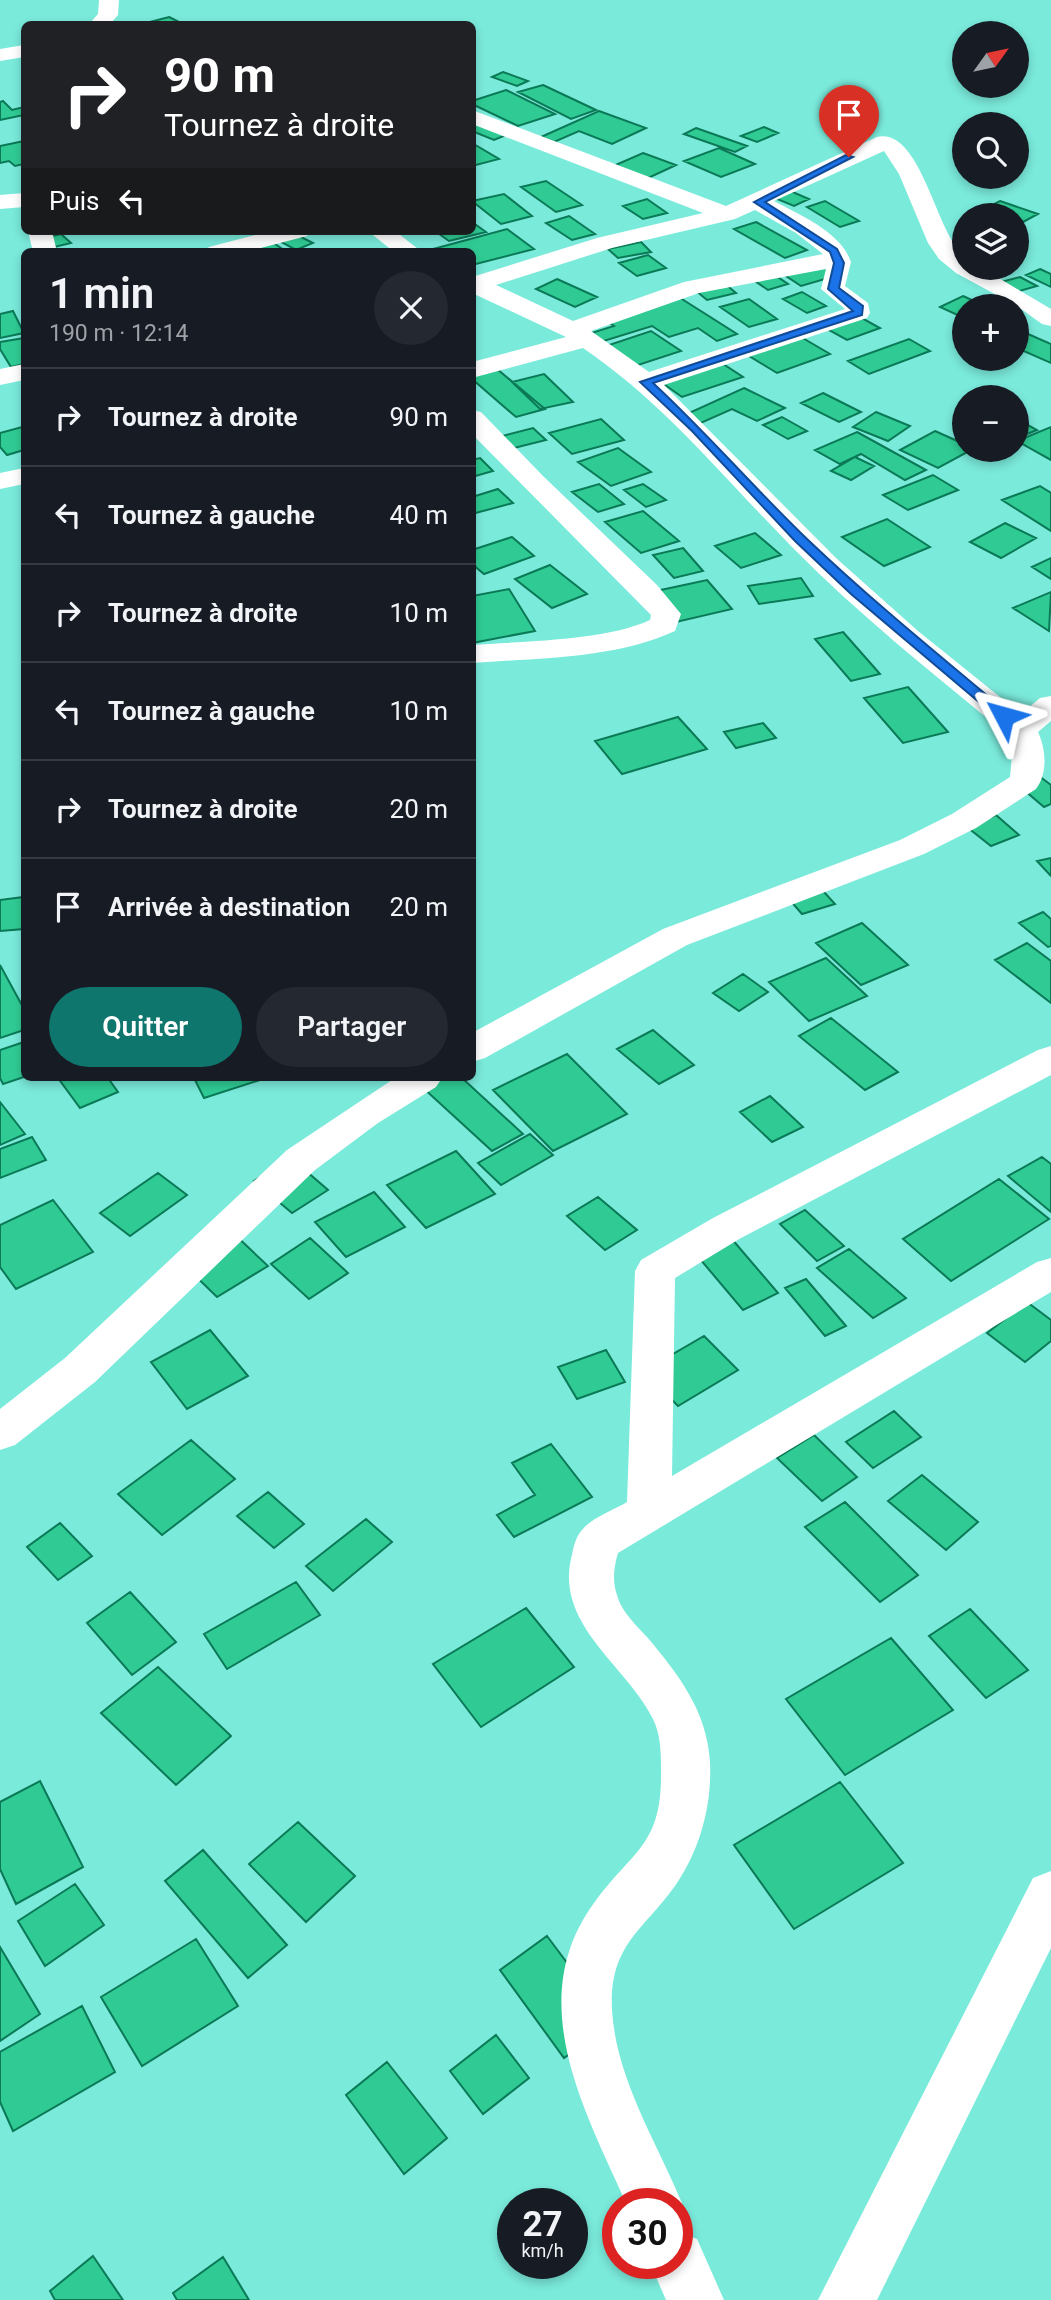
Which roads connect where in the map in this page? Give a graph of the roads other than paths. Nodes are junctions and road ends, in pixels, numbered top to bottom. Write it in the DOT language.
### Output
graph roads {
  1 [pos="109,0"];
  2 [pos="102,21"];
  3 [pos="476,118"];
  4 [pos="21,200"];
  5 [pos="0,202"];
  6 [pos="758,202"];
  7 [pos="727,214"];
  8 [pos="283,235"];
  9 [pos="386,235"];
  10 [pos="233,248"];
  11 [pos="404,248"];
  12 [pos="838,258"];
  13 [pos="952,259"];
  14 [pos="984,280"];
  15 [pos="476,283"];
  16 [pos="476,285"];
  17 [pos="1051,319"];
  18 [pos="579,334"];
  19 [pos="476,369"];
  20 [pos="21,373"];
  21 [pos="0,377"];
  22 [pos="646,382"];
  23 [pos="476,422"];
  24 [pos="21,477"];
  25 [pos="0,481"];
  26 [pos="476,650"];
  27 [pos="1051,705"];
  28 [pos="1021,730"];
  29 [pos="1026,782"];
  30 [pos="1051,804"];
  31 [pos="476,1047"];
  32 [pos="1051,1059"];
  33 [pos="419,1081"];
  34 [pos="1051,1273"];
  35 [pos="0,1433"];
  36 [pos="649,1511"];
  37 [pos="1051,1895"];
  38 [pos="648,2188"];
  39 [pos="686,2279"];
  40 [pos="695,2300"];
  41 [pos="847,2300"];
  1 -- 2 [label="street"];
  3 -- 7 [label="street"];
  4 -- 5 [label="street"];
  6 -- 7 [label="street"];
  6 -- 12 [label="street"];
  6 -- 13 [label="street"];
  7 -- 15 [label="street"];
  8 -- 10 [label="street"];
  9 -- 11 [label="street"];
  12 -- 18 [label="street"];
  12 -- 22 [label="street"];
  14 -- 17 [label="street"];
  16 -- 18 [label="street"];
  18 -- 19 [label="street"];
  18 -- 22 [label="street"];
  20 -- 21 [label="street"];
  22 -- 28 [label="street"];
  23 -- 26 [label="street"];
  24 -- 25 [label="street"];
  27 -- 28 [label="street"];
  28 -- 29 [label="street"];
  29 -- 30 [label="street"];
  29 -- 31 [label="street"];
  32 -- 36 [label="street"];
  33 -- 35 [label="street"];
  34 -- 36 [label="street"];
  36 -- 38 [label="street"];
  37 -- 41 [label="street"];
  39 -- 40 [label="street"];
}
